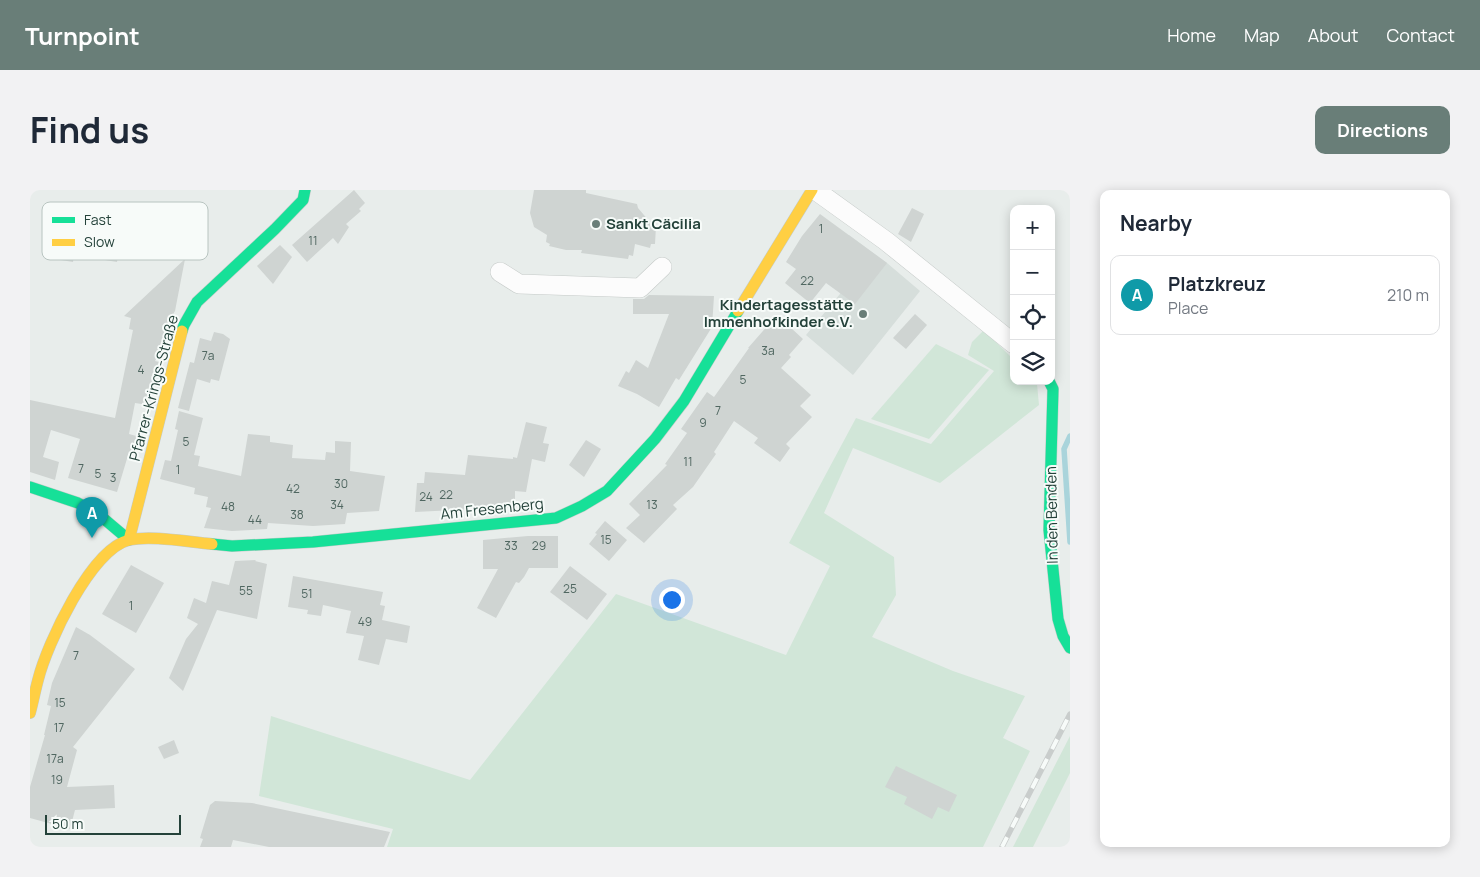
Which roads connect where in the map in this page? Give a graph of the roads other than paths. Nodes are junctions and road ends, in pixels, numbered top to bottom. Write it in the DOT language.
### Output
graph roads {
  1 [pos="813,190"];
  2 [pos="304,195"];
  3 [pos="662,267"];
  4 [pos="500,272"];
  5 [pos="1010,341"];
  6 [pos="1051,385"];
  7 [pos="30,487"];
  8 [pos="129,540"];
  9 [pos="1070,648"];
  10 [pos="30,713"];
  1 -- 5 [label="street"];
  1 -- 8 [label="street, Am Fresenberg"];
  2 -- 8 [label="street, Pfarrer-Krings-Straße"];
  3 -- 4 [label="street"];
  6 -- 9 [label="street, In den Benden"];
  7 -- 8 [label="street"];
  8 -- 10 [label="street"];
}
